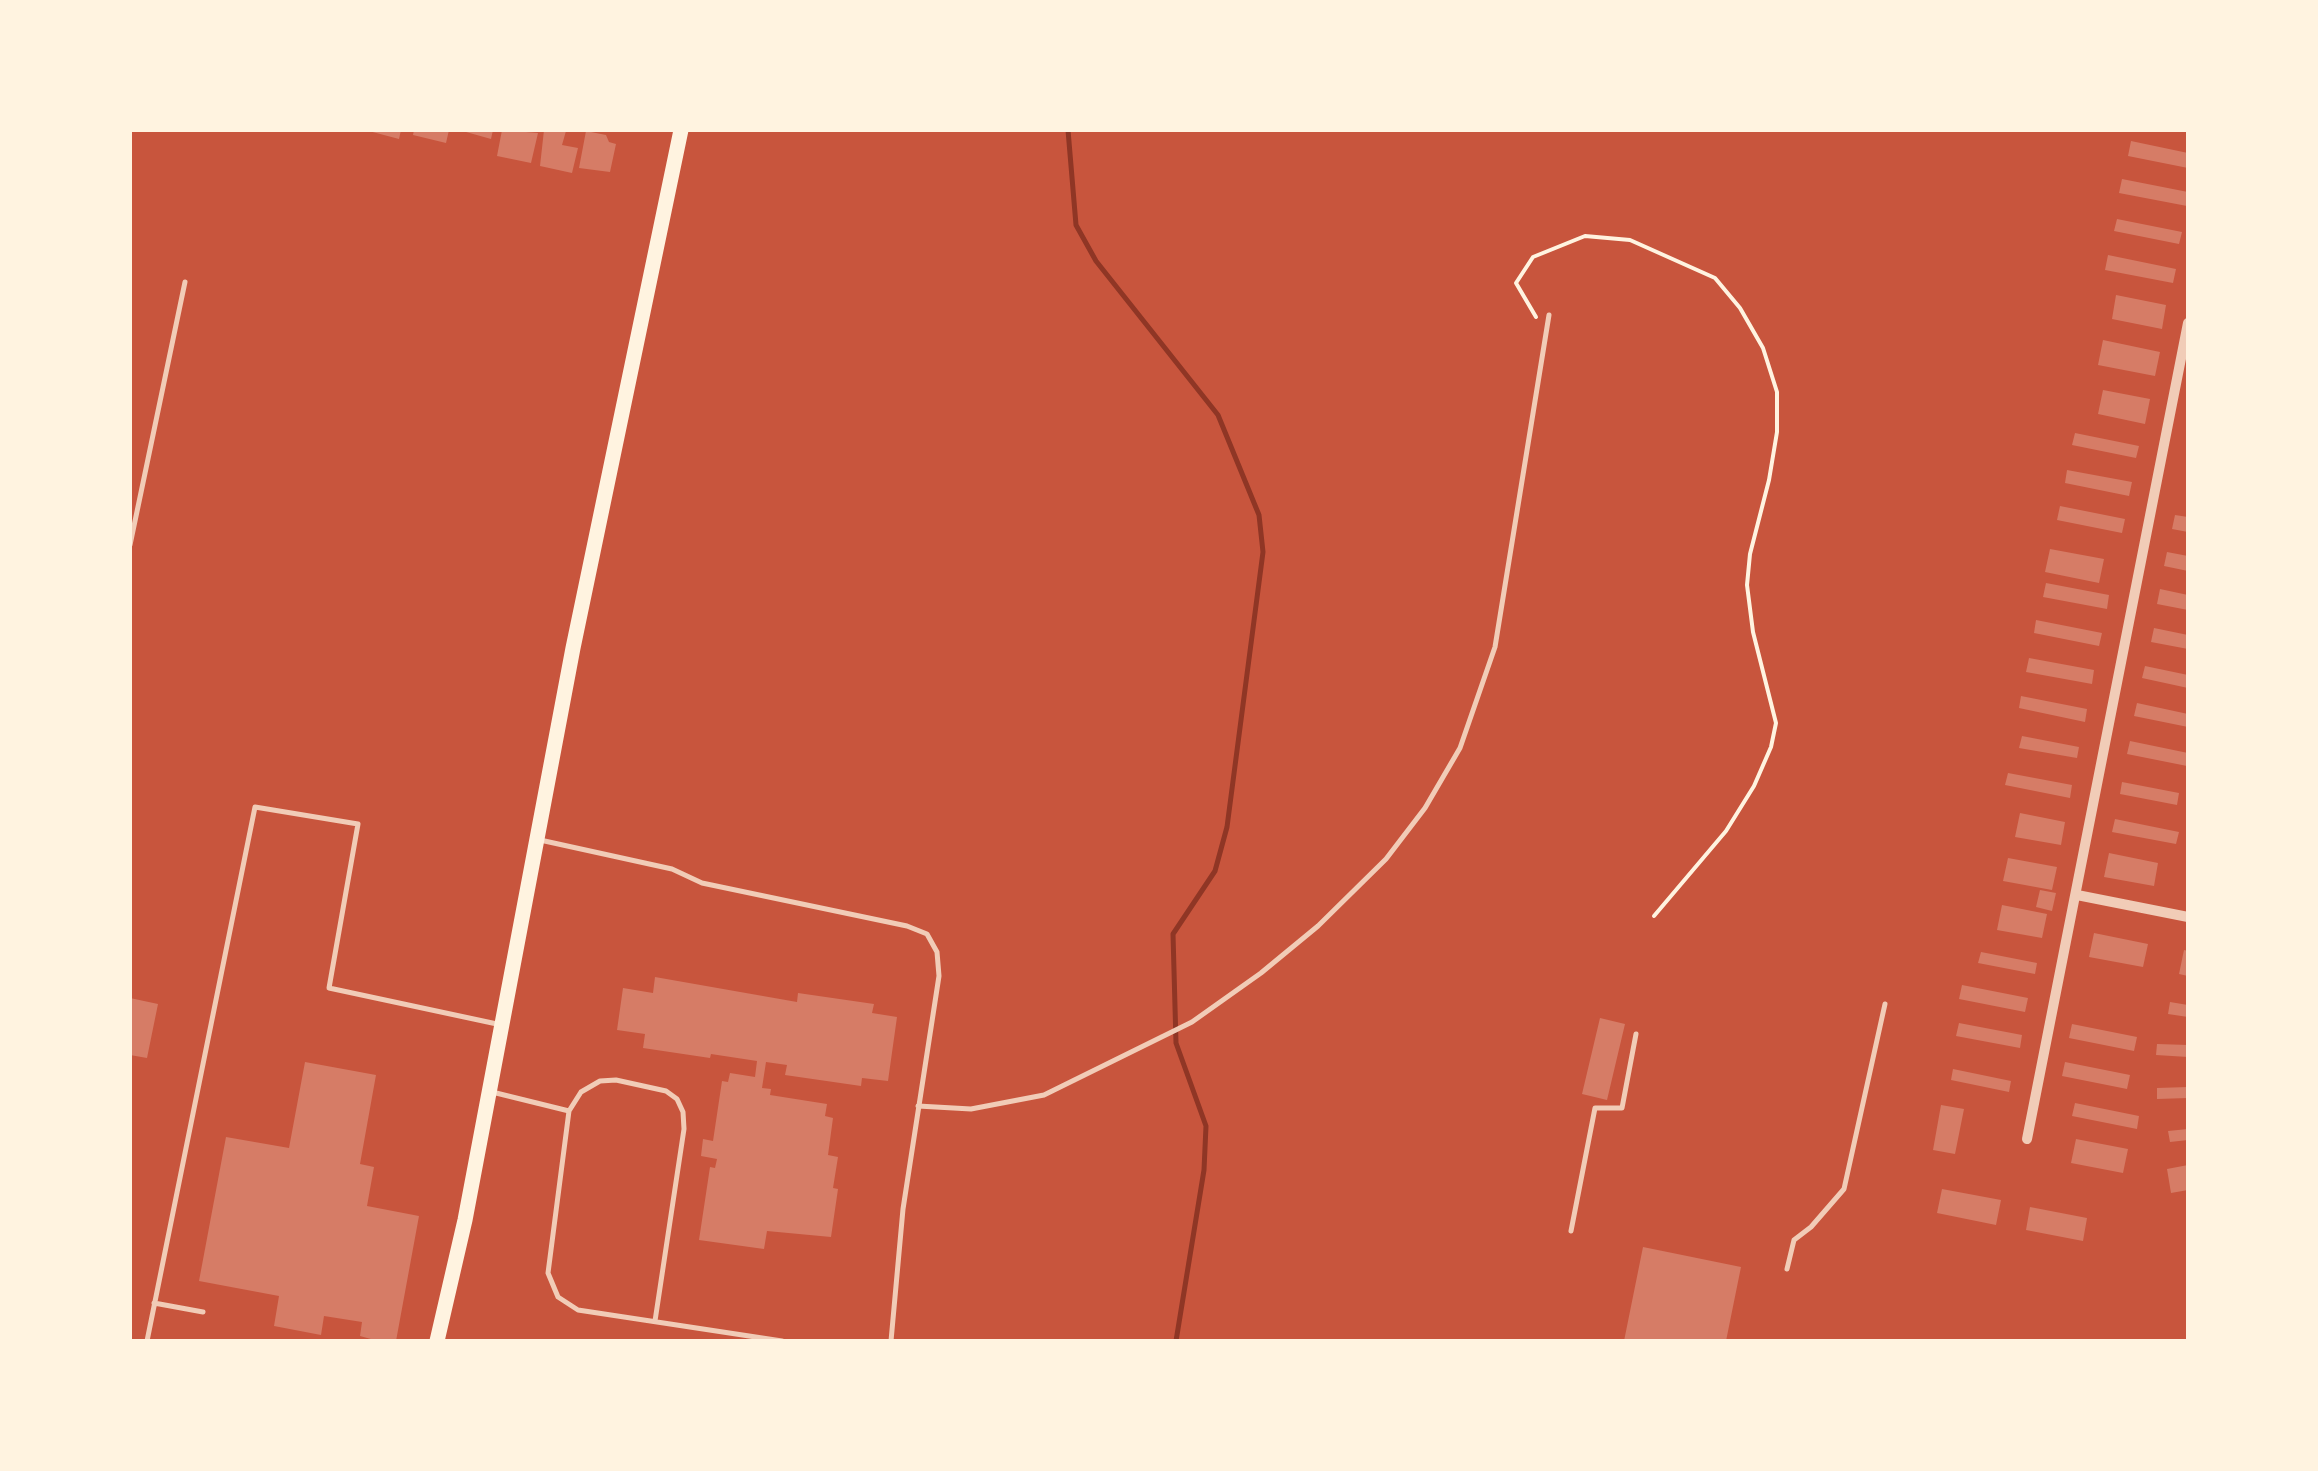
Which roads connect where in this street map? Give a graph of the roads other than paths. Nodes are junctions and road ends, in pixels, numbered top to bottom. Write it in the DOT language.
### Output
graph roads {
  1 [pos="680,130"];
  2 [pos="185,282"];
  3 [pos="1549,315"];
  4 [pos="2188,323"];
  5 [pos="2182,388"];
  6 [pos="130,545"];
  7 [pos="538,840"];
  8 [pos="2076,894"];
  9 [pos="2188,917"];
  10 [pos="1885,1004"];
  11 [pos="504,1025"];
  12 [pos="1636,1034"];
  13 [pos="489,1092"];
  14 [pos="918,1106"];
  15 [pos="570,1111"];
  16 [pos="2027,1139"];
  17 [pos="1571,1231"];
  18 [pos="1787,1269"];
  19 [pos="154,1303"];
  20 [pos="203,1312"];
  21 [pos="655,1321"];
  22 [pos="147,1341"];
  23 [pos="437,1341"];
  24 [pos="782,1341"];
  25 [pos="891,1341"];
  1 -- 7 [label="main road"];
  2 -- 6 [label="lane"];
  3 -- 14 [label="lane"];
  4 -- 5 [label="street"];
  5 -- 8 [label="street"];
  7 -- 11 [label="main road"];
  7 -- 14 [label="lane"];
  8 -- 9 [label="street"];
  8 -- 16 [label="street"];
  10 -- 18 [label="lane"];
  11 -- 13 [label="main road"];
  11 -- 19 [label="lane"];
  12 -- 17 [label="lane"];
  13 -- 15 [label="lane"];
  13 -- 23 [label="main road"];
  14 -- 25 [label="lane"];
  15 -- 21 [label="lane"];
  15 -- 21 [label="lane"];
  19 -- 20 [label="lane"];
  19 -- 22 [label="lane"];
  21 -- 24 [label="lane"];
}
